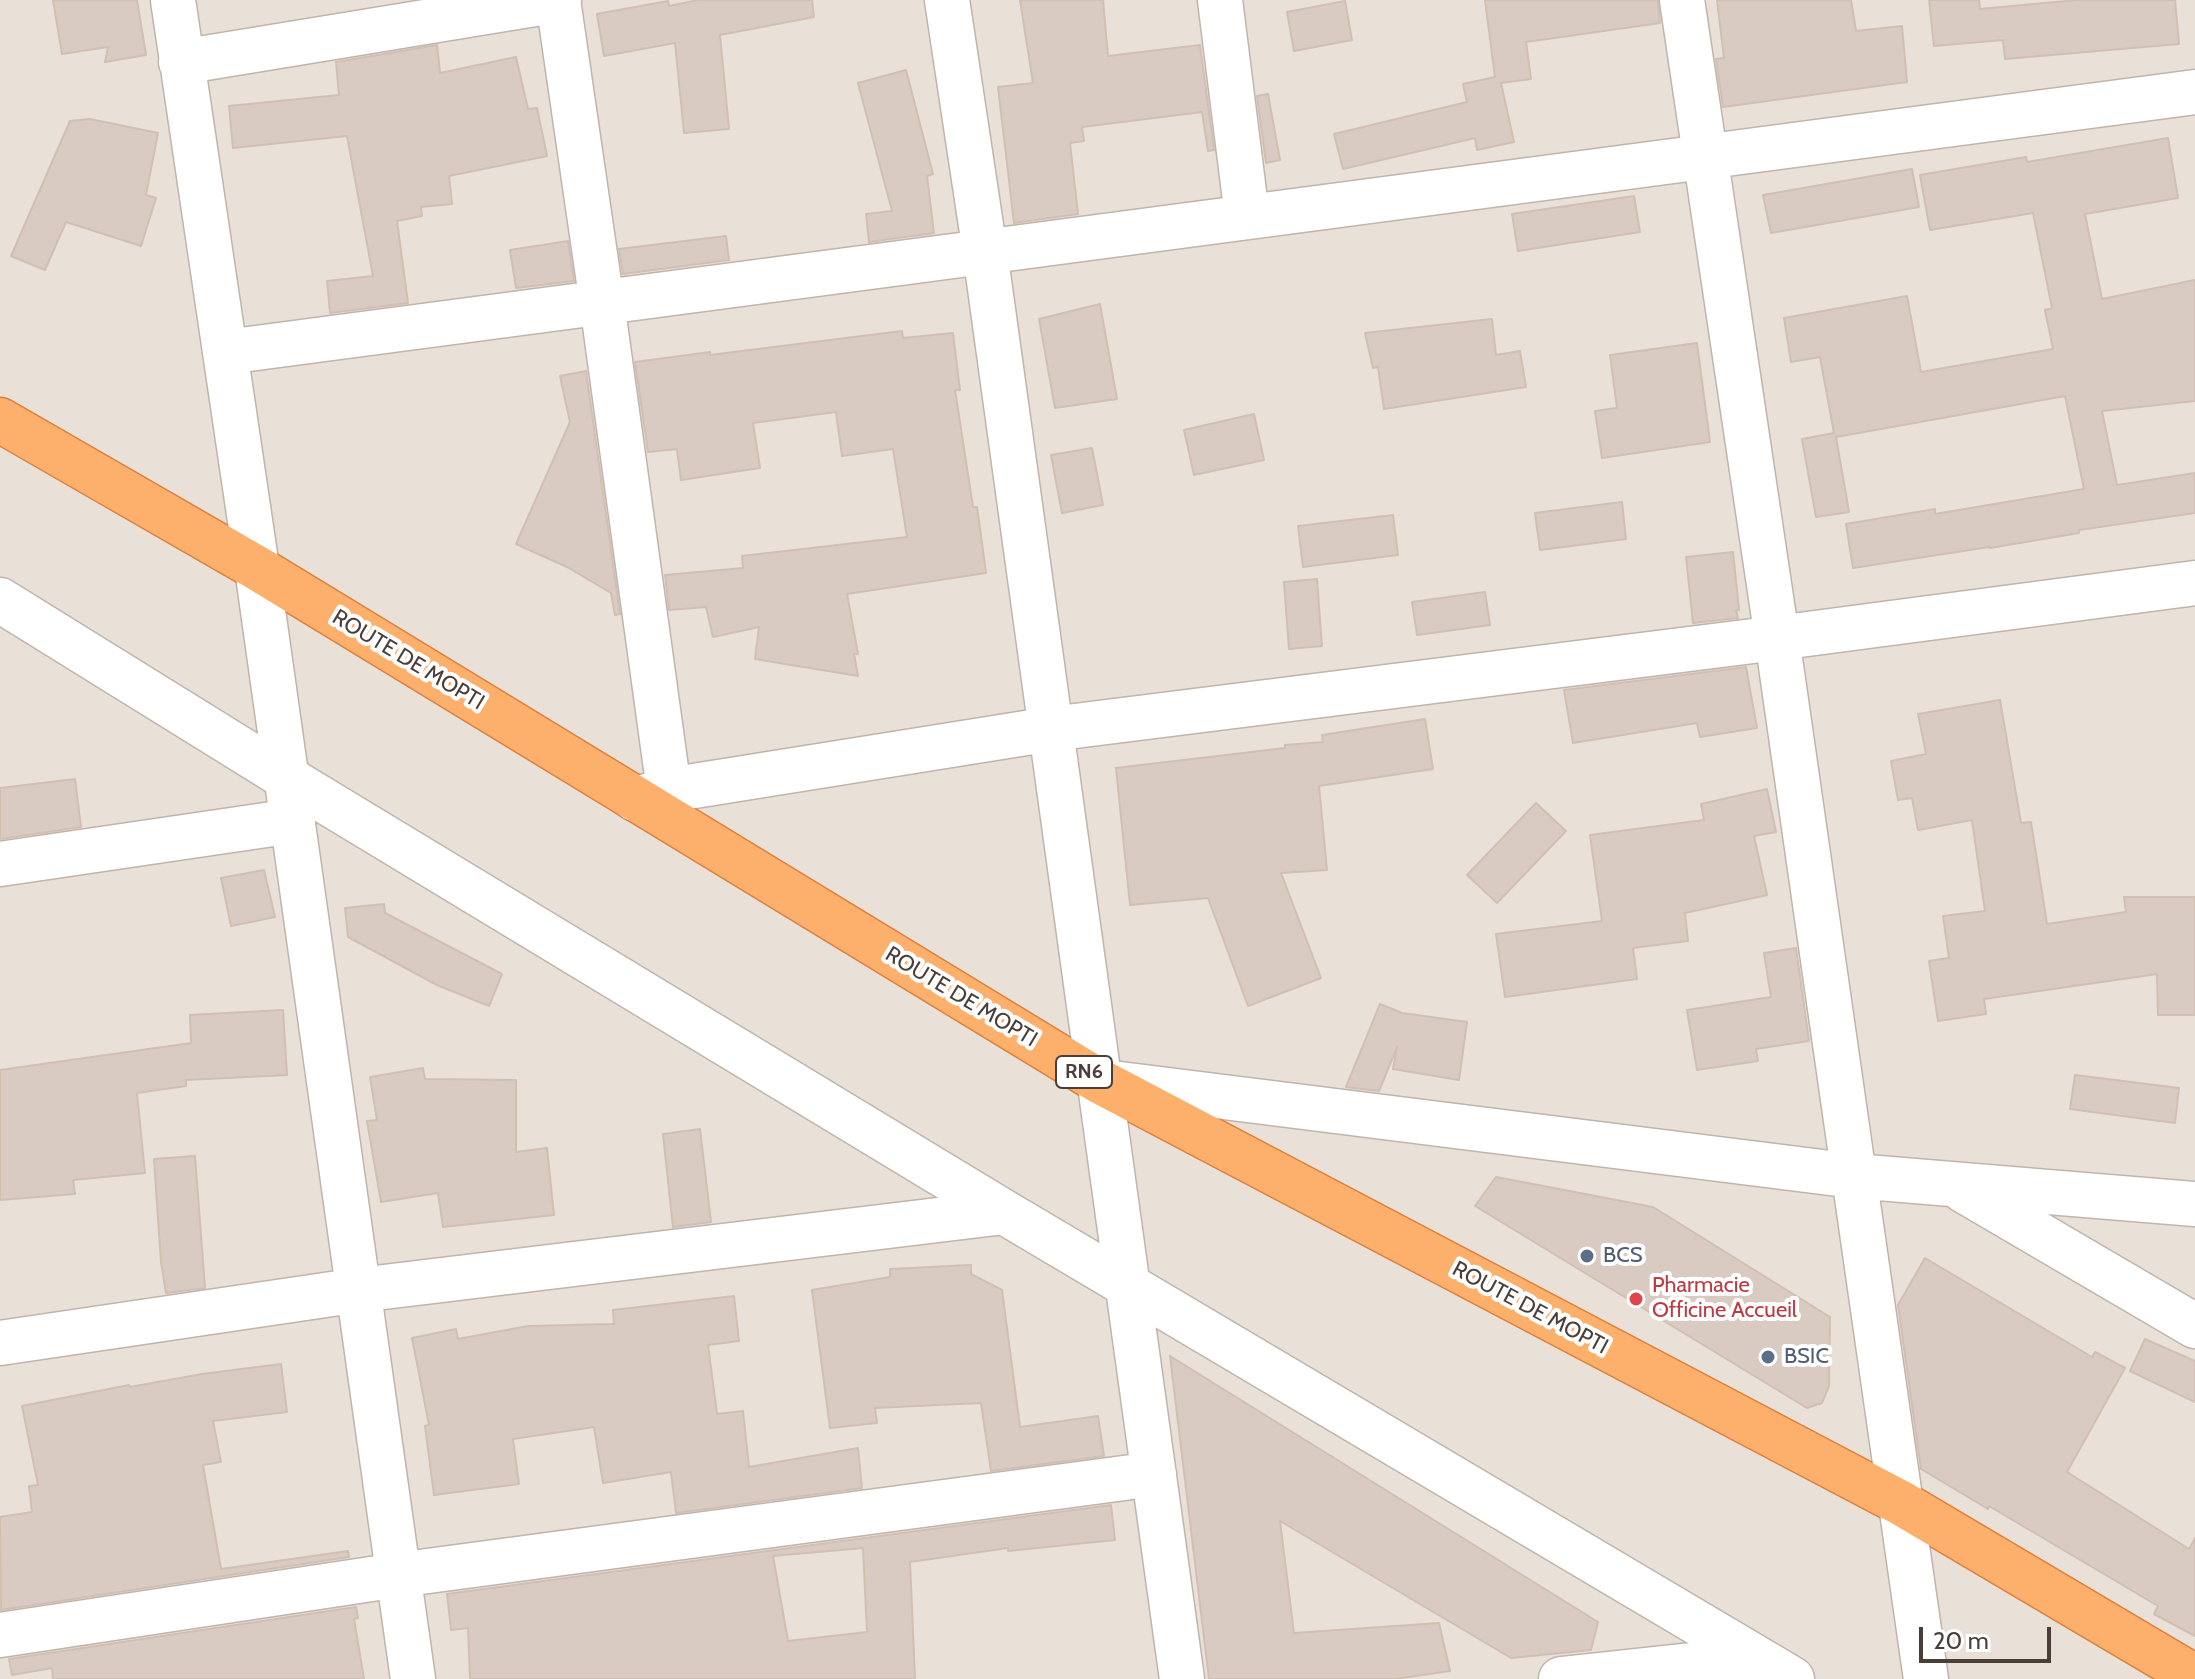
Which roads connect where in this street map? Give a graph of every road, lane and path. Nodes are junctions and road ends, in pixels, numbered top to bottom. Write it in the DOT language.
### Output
graph roads {
  1 [pos="173,0"];
  2 [pos="558,0"];
  3 [pos="947,0"];
  4 [pos="1220,0"];
  5 [pos="1682,0"];
  6 [pos="181,62"];
  7 [pos="2195,92"];
  8 [pos="1707,157"];
  9 [pos="1247,216"];
  10 [pos="985,252"];
  11 [pos="602,303"];
  12 [pos="226,352"];
  13 [pos="0,420"];
  14 [pos="257,568"];
  15 [pos="2195,583"];
  16 [pos="0,600"];
  17 [pos="1777,638"];
  18 [pos="1051,729"];
  19 [pos="287,778"];
  20 [pos="652,794"];
  21 [pos="293,821"];
  22 [pos="0,864"];
  23 [pos="1099,1081"];
  24 [pos="1854,1176"];
  25 [pos="1952,1184"];
  26 [pos="2195,1204"];
  27 [pos="1004,1212"];
  28 [pos="1128,1285"];
  29 [pos="359,1290"];
  30 [pos="2195,1326"];
  31 [pos="0,1343"];
  32 [pos="1154,1474"];
  33 [pos="1901,1503"];
  34 [pos="398,1575"];
  35 [pos="0,1635"];
  36 [pos="1774,1669"];
  37 [pos="2195,1677"];
  38 [pos="413,1679"];
  39 [pos="1182,1679"];
  40 [pos="1561,1679"];
  41 [pos="1926,1679"];
  1 -- 6 [label="street"];
  2 -- 6 [label="street"];
  2 -- 11 [label="street"];
  3 -- 10 [label="street"];
  4 -- 9 [label="street"];
  5 -- 8 [label="street"];
  6 -- 12 [label="street"];
  7 -- 8 [label="street"];
  8 -- 9 [label="street"];
  8 -- 17 [label="street"];
  9 -- 10 [label="street"];
  10 -- 11 [label="street"];
  10 -- 18 [label="street"];
  11 -- 12 [label="street"];
  11 -- 20 [label="street"];
  12 -- 14 [label="street"];
  13 -- 14 [label="highway, ROUTE DE MOPTI / RN6"];
  14 -- 19 [label="street"];
  14 -- 20 [label="highway, ROUTE DE MOPTI / RN6"];
  15 -- 17 [label="street"];
  16 -- 19 [label="street"];
  17 -- 18 [label="street"];
  17 -- 24 [label="street"];
  18 -- 20 [label="street"];
  18 -- 23 [label="street"];
  19 -- 21 [label="street"];
  19 -- 27 [label="street"];
  20 -- 23 [label="highway, ROUTE DE MOPTI / RN6"];
  21 -- 22 [label="street"];
  21 -- 29 [label="street"];
  23 -- 24 [label="street"];
  23 -- 28 [label="street"];
  23 -- 33 [label="highway, ROUTE DE MOPTI / RN6"];
  24 -- 25 [label="street"];
  24 -- 33 [label="street"];
  25 -- 26 [label="street"];
  25 -- 30 [label="street"];
  27 -- 28 [label="street"];
  27 -- 29 [label="street"];
  28 -- 32 [label="street"];
  28 -- 36 [label="street"];
  29 -- 31 [label="street"];
  29 -- 34 [label="street"];
  32 -- 34 [label="street"];
  32 -- 39 [label="street"];
  33 -- 37 [label="highway, ROUTE DE MOPTI / RN6"];
  33 -- 41 [label="street"];
  34 -- 35 [label="street"];
  34 -- 38 [label="street"];
  36 -- 40 [label="street"];
}
